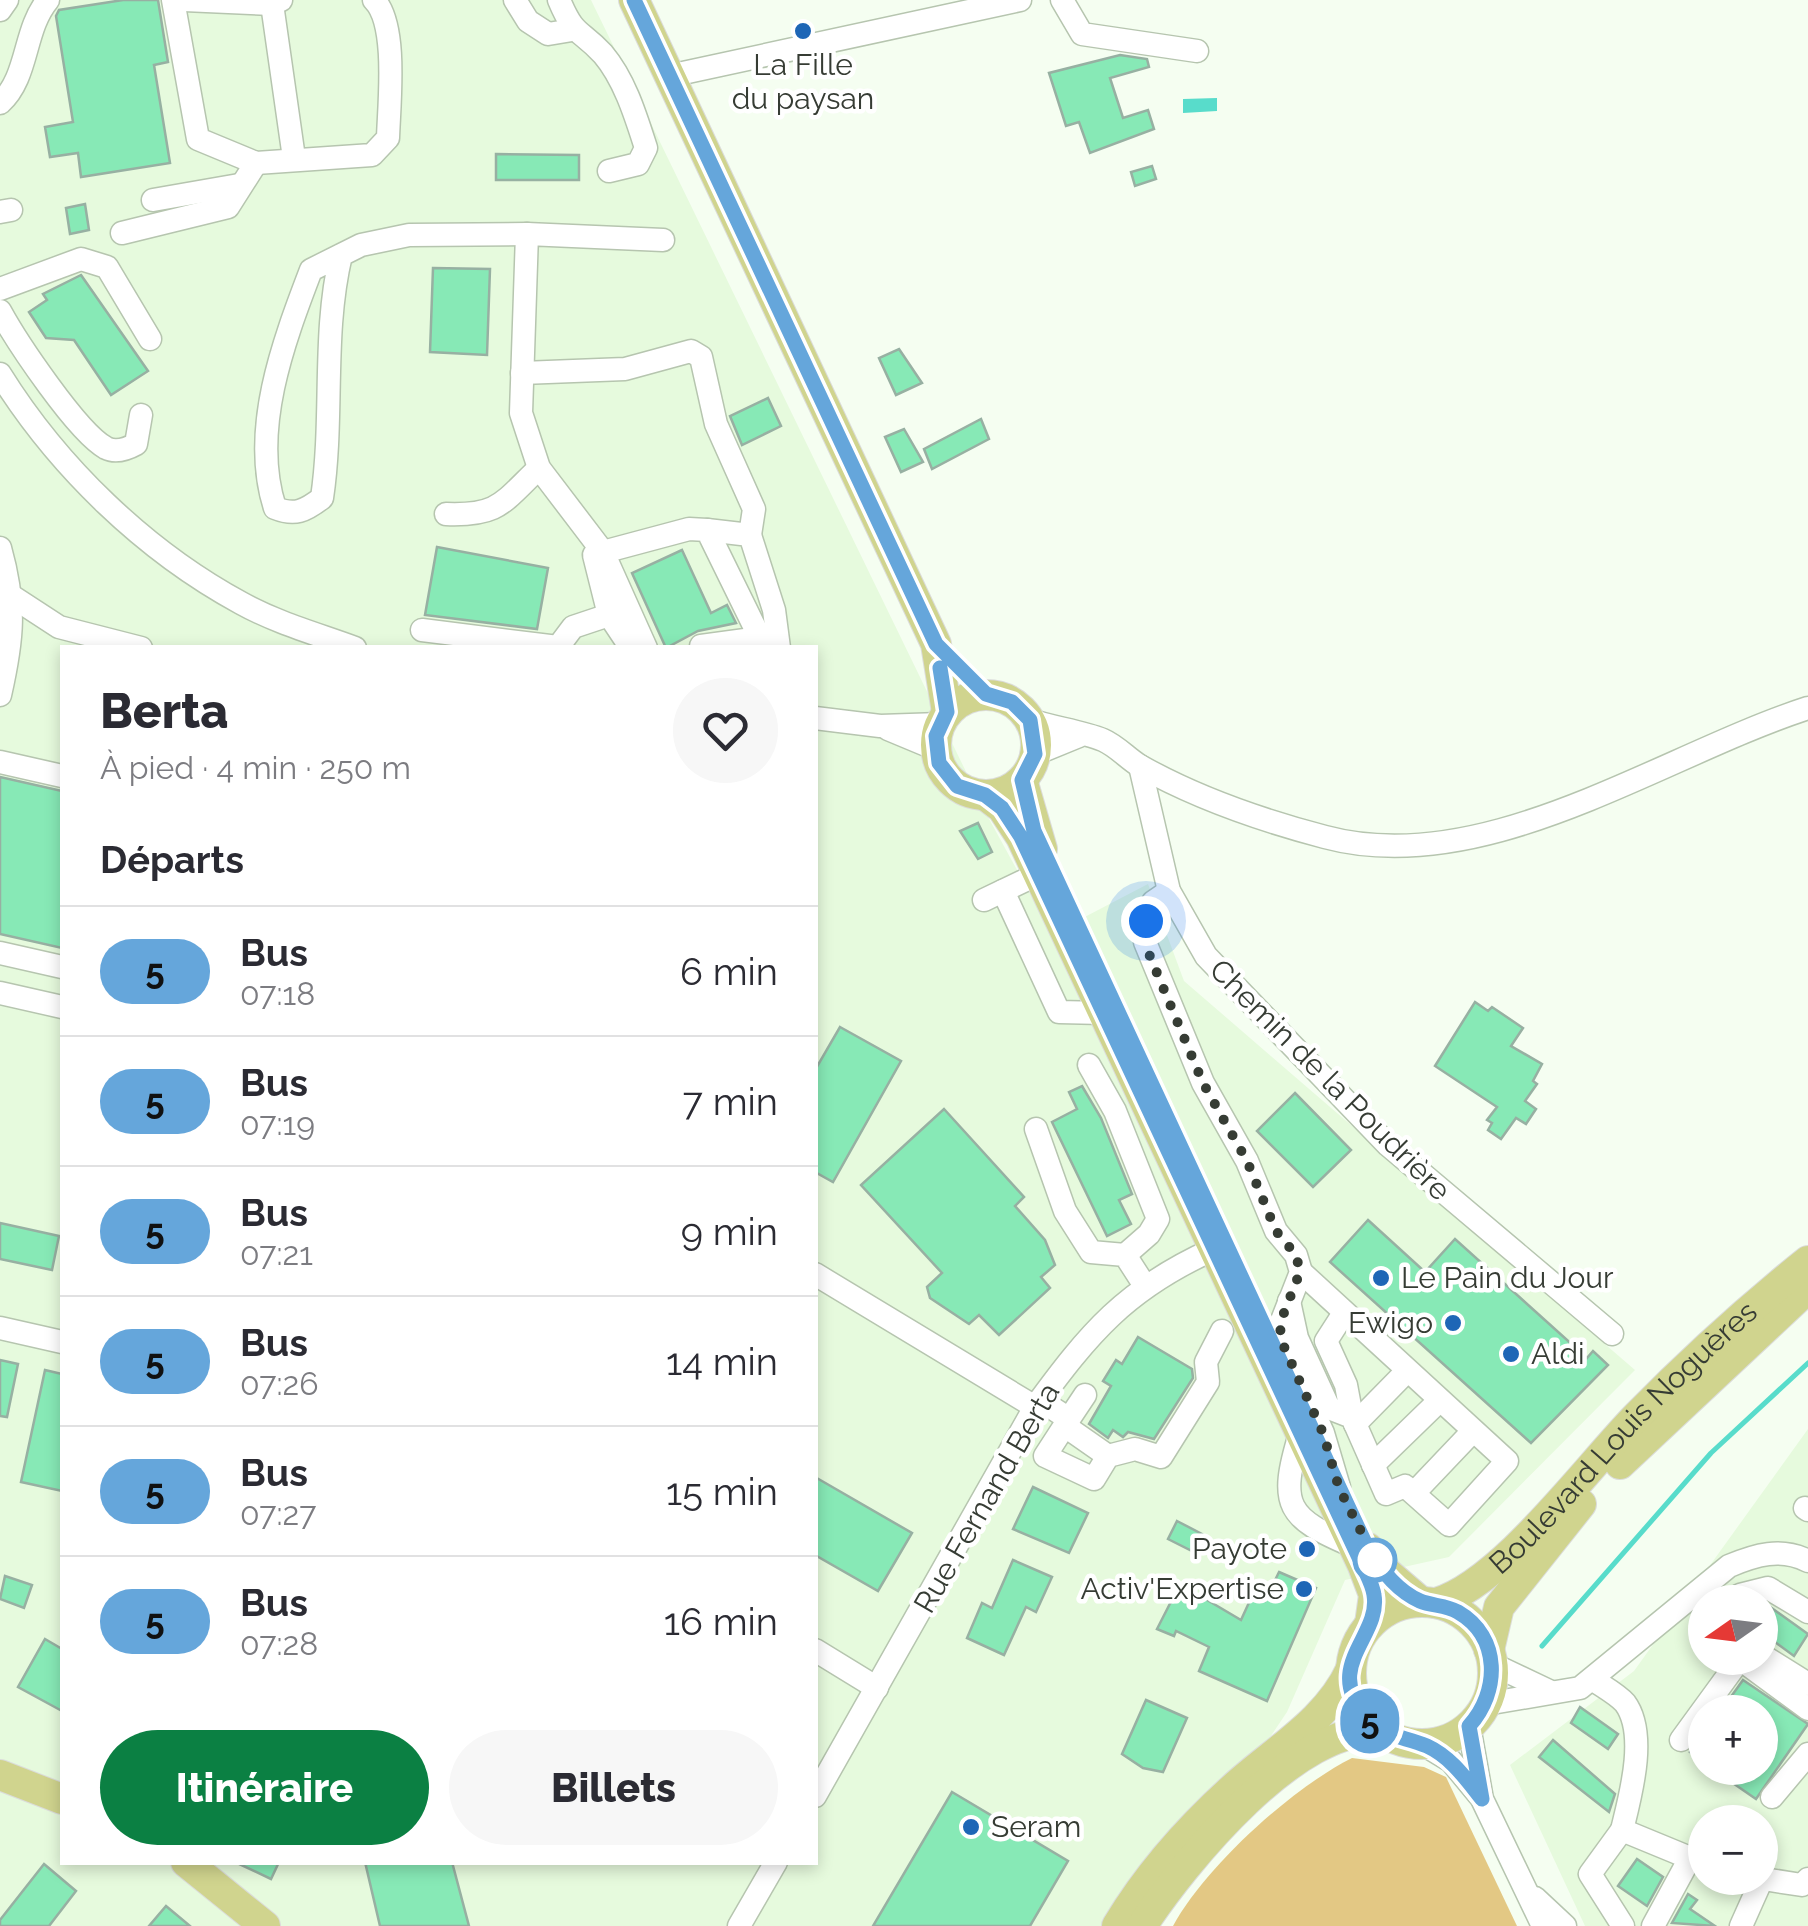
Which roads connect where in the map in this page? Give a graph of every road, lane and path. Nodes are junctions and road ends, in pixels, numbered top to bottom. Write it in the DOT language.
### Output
graph roads {
  1 [pos="8,0"];
  2 [pos="48,0"];
  3 [pos="173,0"];
  4 [pos="184,0"];
  5 [pos="374,0"];
  6 [pos="514,0"];
  7 [pos="559,0"];
  8 [pos="634,0"];
  9 [pos="1020,0"];
  10 [pos="1062,0"];
  11 [pos="277,2"];
  12 [pos="0,10"];
  13 [pos="572,30"];
  14 [pos="1197,51"];
  15 [pos="669,76"];
  16 [pos="0,103"];
  17 [pos="294,158"];
  18 [pos="256,163"];
  19 [pos="609,171"];
  20 [pos="239,185"];
  21 [pos="153,200"];
  22 [pos="122,233"];
  23 [pos="527,234"];
  24 [pos="663,240"];
  25 [pos="342,255"];
  26 [pos="0,289"];
  27 [pos="0,311"];
  28 [pos="150,339"];
  29 [pos="522,372"];
  30 [pos="0,374"];
  31 [pos="141,415"];
  32 [pos="539,468"];
  33 [pos="446,514"];
  34 [pos="706,530"];
  35 [pos="750,535"];
  36 [pos="596,544"];
  37 [pos="0,548"];
  38 [pos="14,598"];
  39 [pos="609,615"];
  40 [pos="422,630"];
  41 [pos="768,644"];
  42 [pos="936,644"];
  43 [pos="129,645"];
  44 [pos="347,645"];
  45 [pos="542,645"];
  46 [pos="560,645"];
  47 [pos="629,645"];
  48 [pos="645,645"];
  49 [pos="735,645"];
  50 [pos="986,694"];
  51 [pos="0,696"];
  52 [pos="1808,708"];
  53 [pos="818,718"];
  54 [pos="1030,720"];
  55 [pos="941,728"];
  56 [pos="1079,736"];
  57 [pos="0,762"];
  58 [pos="1140,766"];
  59 [pos="1029,767"];
  60 [pos="60,776"];
  61 [pos="985,795"];
  62 [pos="1038,874"];
  63 [pos="1168,891"];
  64 [pos="0,952"];
  65 [pos="60,967"];
  66 [pos="0,993"];
  67 [pos="60,1007"];
  68 [pos="1103,1014"];
  69 [pos="1089,1065"];
  70 [pos="1036,1129"];
  71 [pos="1212,1250"];
  72 [pos="1125,1256"];
  73 [pos="1808,1262"];
  74 [pos="1300,1272"];
  75 [pos="818,1276"];
  76 [pos="1145,1286"];
  77 [pos="1808,1288"];
  78 [pos="1289,1300"];
  79 [pos="1344,1314"];
  80 [pos="0,1328"];
  81 [pos="1222,1330"];
  82 [pos="1612,1334"];
  83 [pos="60,1342"];
  84 [pos="1407,1372"];
  85 [pos="1085,1396"];
  86 [pos="1439,1401"];
  87 [pos="1038,1404"];
  88 [pos="1354,1420"];
  89 [pos="1067,1422"];
  90 [pos="1473,1431"];
  91 [pos="1108,1456"];
  92 [pos="1373,1465"];
  93 [pos="1339,1488"];
  94 [pos="1415,1492"];
  95 [pos="1808,1561"];
  96 [pos="1778,1594"];
  97 [pos="1429,1603"];
  98 [pos="1808,1612"];
  99 [pos="1370,1624"];
  100 [pos="818,1652"];
  101 [pos="1491,1657"];
  102 [pos="1778,1665"];
  103 [pos="1350,1669"];
  104 [pos="1592,1679"];
  105 [pos="1808,1684"];
  106 [pos="878,1688"];
  107 [pos="1554,1693"];
  108 [pos="1808,1709"];
  109 [pos="1477,1715"];
  110 [pos="1381,1732"];
  111 [pos="1681,1740"];
  112 [pos="1423,1744"];
  113 [pos="1808,1754"];
  114 [pos="0,1775"];
  115 [pos="818,1791"];
  116 [pos="1772,1797"];
  117 [pos="60,1798"];
  118 [pos="1482,1799"];
  119 [pos="1622,1830"];
  120 [pos="1688,1856"];
  121 [pos="190,1865"];
  122 [pos="774,1865"];
  123 [pos="1688,1874"];
  124 [pos="1778,1880"];
  125 [pos="1805,1882"];
  126 [pos="1525,1889"];
  127 [pos="1753,1895"];
  128 [pos="265,1926"];
  129 [pos="739,1926"];
  130 [pos="1117,1926"];
  131 [pos="1142,1926"];
  132 [pos="1542,1926"];
  133 [pos="1566,1926"];
  134 [pos="1624,1926"];
  135 [pos="1652,1926"];
  136 [pos="1741,1926"];
  1 -- 12 [label="street"];
  2 -- 16 [label="street"];
  3 -- 18 [label="street"];
  4 -- 11 [label="street"];
  5 -- 17 [label="street"];
  6 -- 13 [label="street"];
  7 -- 13 [label="street"];
  8 -- 15 [label="main road"];
  9 -- 15 [label="street"];
  10 -- 14 [label="street"];
  11 -- 17 [label="street"];
  13 -- 19 [label="street"];
  15 -- 42 [label="main road"];
  17 -- 18 [label="street"];
  18 -- 20 [label="street"];
  20 -- 21 [label="street"];
  20 -- 22 [label="street"];
  23 -- 24 [label="street"];
  23 -- 25 [label="street"];
  23 -- 29 [label="street"];
  25 -- 25 [label="street"];
  26 -- 28 [label="street"];
  27 -- 31 [label="street"];
  29 -- 32 [label="street"];
  29 -- 35 [label="street"];
  30 -- 44 [label="street"];
  32 -- 33 [label="street"];
  32 -- 36 [label="street"];
  34 -- 35 [label="street"];
  34 -- 36 [label="street"];
  34 -- 41 [label="street"];
  35 -- 41 [label="street"];
  36 -- 39 [label="street"];
  36 -- 48 [label="street"];
  37 -- 38 [label="street"];
  38 -- 43 [label="street"];
  38 -- 51 [label="street"];
  39 -- 46 [label="street"];
  39 -- 47 [label="street"];
  40 -- 45 [label="street"];
  41 -- 49 [label="street"];
  42 -- 50 [label="main road"];
  42 -- 55 [label="main road"];
  50 -- 54 [label="main road"];
  50 -- 55 [label="main road"];
  52 -- 58 [label="street"];
  53 -- 55 [label="street"];
  54 -- 56 [label="street"];
  54 -- 59 [label="main road"];
  55 -- 61 [label="main road"];
  56 -- 58 [label="street"];
  56 -- 59 [label="street"];
  57 -- 60 [label="street"];
  58 -- 63 [label="street, Chemin de la Poudrière"];
  59 -- 61 [label="main road"];
  59 -- 93 [label="main road"];
  61 -- 62 [label="main road"];
  62 -- 68 [label="main road"];
  62 -- 68 [label="street"];
  63 -- 74 [label="street"];
  63 -- 82 [label="street, Chemin de la Poudrière"];
  64 -- 65 [label="street"];
  66 -- 67 [label="street"];
  68 -- 71 [label="main road"];
  69 -- 72 [label="street"];
  70 -- 72 [label="street"];
  71 -- 76 [label="street, Rue Fernand Berta"];
  71 -- 99 [label="main road"];
  72 -- 76 [label="street"];
  73 -- 97 [label="main road, Boulevard Louis Noguères"];
  74 -- 78 [label="street"];
  74 -- 79 [label="street"];
  75 -- 87 [label="street"];
  76 -- 87 [label="street, Rue Fernand Berta"];
  77 -- 101 [label="main road, Boulevard Louis Noguères"];
  78 -- 88 [label="street"];
  78 -- 93 [label="street"];
  79 -- 84 [label="street"];
  79 -- 88 [label="street"];
  80 -- 83 [label="street"];
  81 -- 91 [label="street"];
  84 -- 86 [label="street"];
  84 -- 88 [label="street"];
  85 -- 89 [label="street"];
  86 -- 90 [label="street"];
  86 -- 92 [label="street"];
  87 -- 89 [label="street"];
  87 -- 106 [label="street, Rue Fernand Berta"];
  88 -- 92 [label="street"];
  89 -- 91 [label="street"];
  89 -- 91 [label="street"];
  90 -- 94 [label="street"];
  90 -- 94 [label="street"];
  92 -- 94 [label="street"];
  93 -- 97 [label="main road"];
  95 -- 104 [label="street"];
  96 -- 98 [label="street"];
  97 -- 99 [label="main road"];
  97 -- 101 [label="main road"];
  99 -- 103 [label="main road"];
  100 -- 106 [label="street"];
  101 -- 107 [label="street"];
  101 -- 109 [label="main road"];
  102 -- 105 [label="street"];
  103 -- 110 [label="main road"];
  103 -- 130 [label="main road"];
  104 -- 107 [label="street"];
  104 -- 119 [label="street"];
  106 -- 115 [label="street, Rue Fernand Berta"];
  107 -- 109 [label="street"];
  108 -- 111 [label="street"];
  109 -- 112 [label="main road"];
  109 -- 118 [label="street"];
  110 -- 112 [label="main road"];
  110 -- 131 [label="main road"];
  112 -- 118 [label="street"];
  113 -- 116 [label="street"];
  114 -- 117 [label="main road"];
  118 -- 126 [label="street"];
  119 -- 120 [label="street"];
  119 -- 134 [label="street"];
  121 -- 128 [label="main road"];
  122 -- 129 [label="street"];
  123 -- 135 [label="street"];
  124 -- 125 [label="street"];
  126 -- 132 [label="street"];
  126 -- 133 [label="street"];
  127 -- 136 [label="street"];
}
